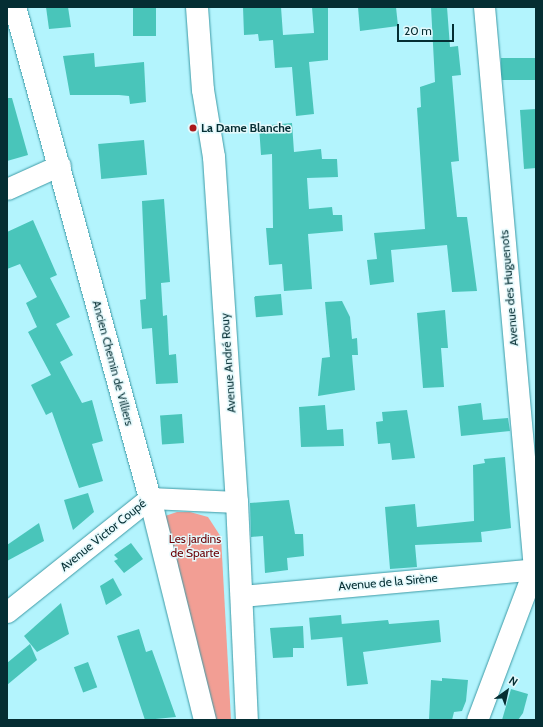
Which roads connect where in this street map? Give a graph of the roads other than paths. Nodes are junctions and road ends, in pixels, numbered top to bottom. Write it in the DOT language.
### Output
graph roads {
  1 [pos="15,7"];
  2 [pos="197,7"];
  3 [pos="484,7"];
  4 [pos="60,166"];
  5 [pos="7,189"];
  6 [pos="150,498"];
  7 [pos="237,502"];
  8 [pos="535,569"];
  9 [pos="241,596"];
  10 [pos="7,612"];
  11 [pos="205,720"];
  12 [pos="247,720"];
  13 [pos="477,720"];
  1 -- 4 [label="street, Ancien Chemin de Villiers"];
  2 -- 7 [label="street, Avenue André Rouy"];
  3 -- 8 [label="street, Avenue des Huguenots"];
  4 -- 5 [label="street"];
  4 -- 6 [label="street, Ancien Chemin de Villiers"];
  6 -- 7 [label="street, Avenue Victor Coupé"];
  6 -- 10 [label="street, Avenue Victor Coupé"];
  6 -- 11 [label="street, Ancien Chemin de Villiers"];
  7 -- 9 [label="street, Avenue André Rouy"];
  8 -- 9 [label="street, Avenue de la Sirène"];
  8 -- 13 [label="street"];
  9 -- 12 [label="street, Avenue André Rouy"];
}
